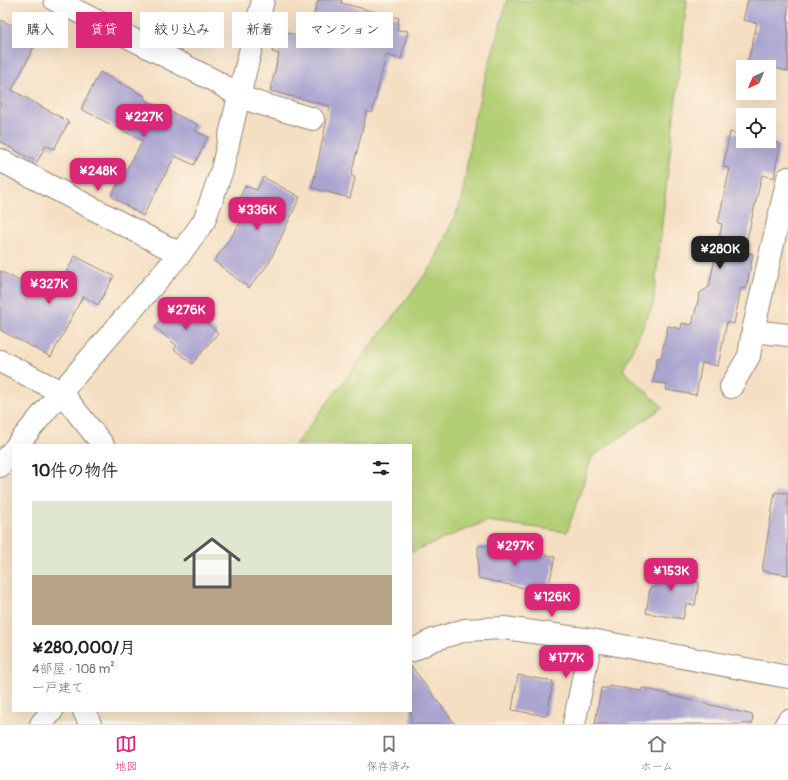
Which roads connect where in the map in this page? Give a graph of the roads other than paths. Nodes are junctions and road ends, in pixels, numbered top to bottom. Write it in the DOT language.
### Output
graph roads {
  1 [pos="55,0"];
  2 [pos="263,0"];
  3 [pos="239,96"];
  4 [pos="313,118"];
  5 [pos="0,160"];
  6 [pos="788,178"];
  7 [pos="180,254"];
  8 [pos="754,331"];
  9 [pos="788,335"];
  10 [pos="0,361"];
  11 [pos="731,387"];
  12 [pos="61,392"];
  13 [pos="18,444"];
  14 [pos="102,444"];
  15 [pos="12,451"];
  16 [pos="0,466"];
  17 [pos="591,640"];
  18 [pos="412,650"];
  19 [pos="788,677"];
  20 [pos="51,712"];
  21 [pos="84,712"];
  22 [pos="788,722"];
  23 [pos="41,724"];
  24 [pos="90,724"];
  25 [pos="574,724"];
  26 [pos="786,724"];
  1 -- 3 [label="street"];
  2 -- 3 [label="street"];
  3 -- 4 [label="street"];
  3 -- 7 [label="street"];
  5 -- 7 [label="street"];
  6 -- 8 [label="street"];
  7 -- 12 [label="street"];
  8 -- 9 [label="street"];
  8 -- 11 [label="street"];
  10 -- 12 [label="street"];
  12 -- 13 [label="street"];
  12 -- 14 [label="street"];
  15 -- 16 [label="street"];
  17 -- 18 [label="street"];
  17 -- 19 [label="street"];
  17 -- 25 [label="street"];
  20 -- 23 [label="street"];
  21 -- 24 [label="street"];
  22 -- 26 [label="street"];
}
